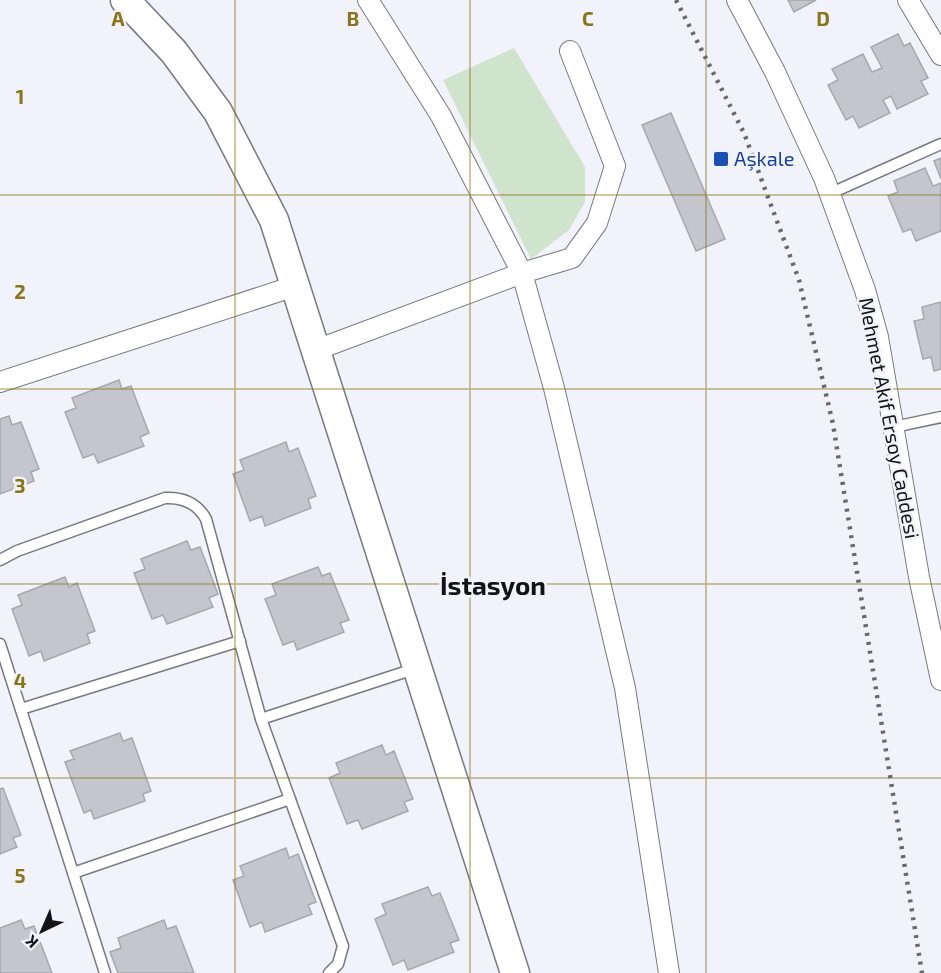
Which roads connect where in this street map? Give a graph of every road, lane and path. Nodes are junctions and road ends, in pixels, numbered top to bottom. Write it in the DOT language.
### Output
graph roads {
  1 [pos="125,0"];
  2 [pos="368,0"];
  3 [pos="737,0"];
  4 [pos="908,0"];
  5 [pos="570,51"];
  6 [pos="941,55"];
  7 [pos="941,144"];
  8 [pos="830,194"];
  9 [pos="522,273"];
  10 [pos="296,286"];
  11 [pos="316,350"];
  12 [pos="0,382"];
  13 [pos="941,417"];
  14 [pos="894,427"];
  15 [pos="0,560"];
  16 [pos="240,641"];
  17 [pos="0,644"];
  18 [pos="417,668"];
  19 [pos="941,680"];
  20 [pos="21,709"];
  21 [pos="261,719"];
  22 [pos="290,799"];
  23 [pos="73,873"];
  24 [pos="105,973"];
  25 [pos="329,973"];
  26 [pos="515,973"];
  27 [pos="669,973"];
  1 -- 10 [label="street"];
  2 -- 9 [label="street"];
  3 -- 8 [label="street, Mehmet Akif Ersoy Caddesi"];
  4 -- 6 [label="street"];
  5 -- 9 [label="street"];
  7 -- 8 [label="lane"];
  8 -- 14 [label="street, Mehmet Akif Ersoy Caddesi"];
  9 -- 11 [label="street"];
  9 -- 27 [label="street"];
  10 -- 11 [label="street"];
  10 -- 12 [label="street"];
  11 -- 18 [label="street"];
  13 -- 14 [label="lane"];
  14 -- 19 [label="street, Mehmet Akif Ersoy Caddesi"];
  15 -- 16 [label="lane"];
  16 -- 20 [label="lane"];
  16 -- 21 [label="lane"];
  17 -- 20 [label="lane"];
  18 -- 21 [label="lane"];
  18 -- 26 [label="street"];
  20 -- 23 [label="lane"];
  21 -- 22 [label="lane"];
  22 -- 23 [label="lane"];
  22 -- 25 [label="lane"];
  23 -- 24 [label="lane"];
}
